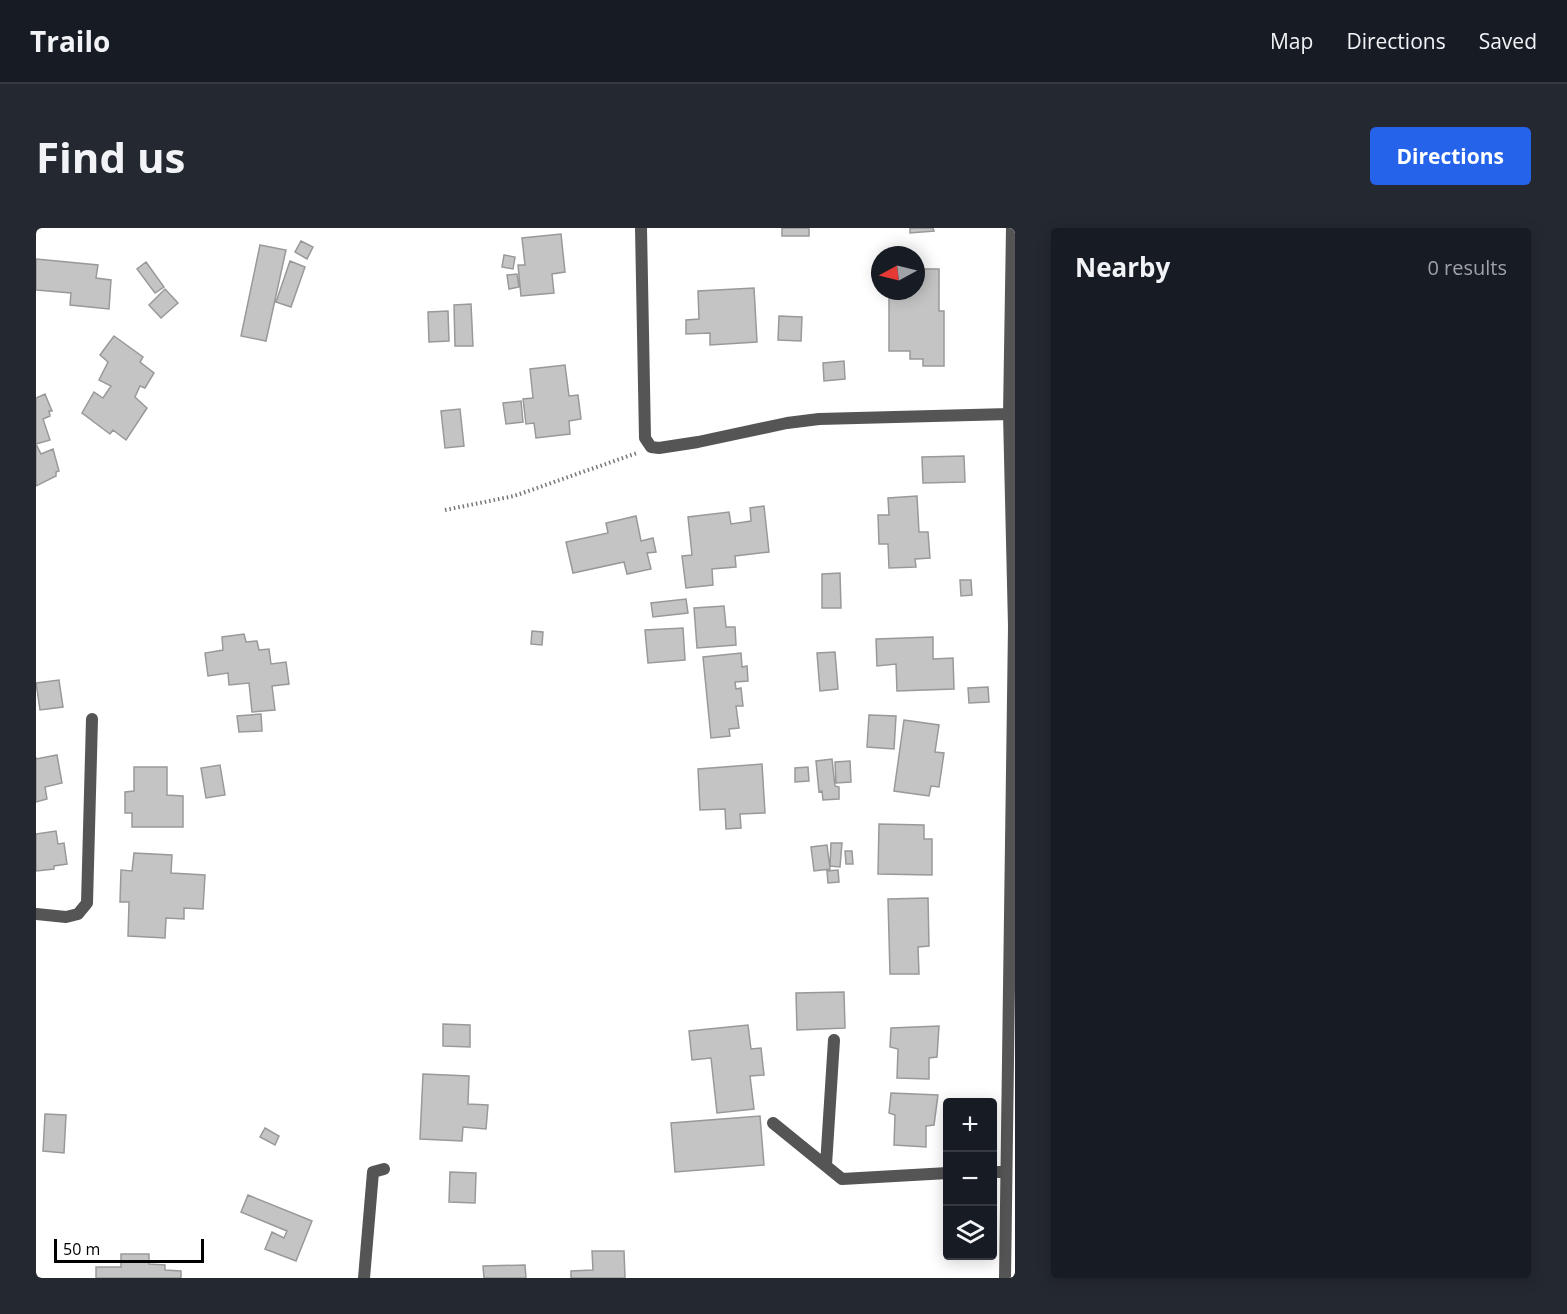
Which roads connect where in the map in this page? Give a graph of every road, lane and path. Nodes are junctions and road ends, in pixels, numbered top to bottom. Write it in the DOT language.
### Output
graph roads {
  1 [pos="641,228"];
  2 [pos="1012,228"];
  3 [pos="1009,414"];
  4 [pos="651,447"];
  5 [pos="445,510"];
  6 [pos="1014,626"];
  7 [pos="92,718"];
  8 [pos="36,915"];
  9 [pos="834,1040"];
  10 [pos="772,1123"];
  11 [pos="826,1165"];
  12 [pos="384,1169"];
  13 [pos="997,1172"];
  14 [pos="1006,1172"];
  15 [pos="943,1173"];
  16 [pos="364,1278"];
  17 [pos="1005,1278"];
  1 -- 4 [label="street"];
  2 -- 3 [label="street"];
  3 -- 4 [label="street"];
  3 -- 6 [label="street"];
  4 -- 5 [label="path"];
  6 -- 14 [label="street"];
  7 -- 8 [label="street"];
  9 -- 11 [label="street"];
  10 -- 11 [label="street"];
  11 -- 15 [label="street"];
  12 -- 16 [label="street"];
  13 -- 14 [label="street"];
  14 -- 17 [label="street"];
}
